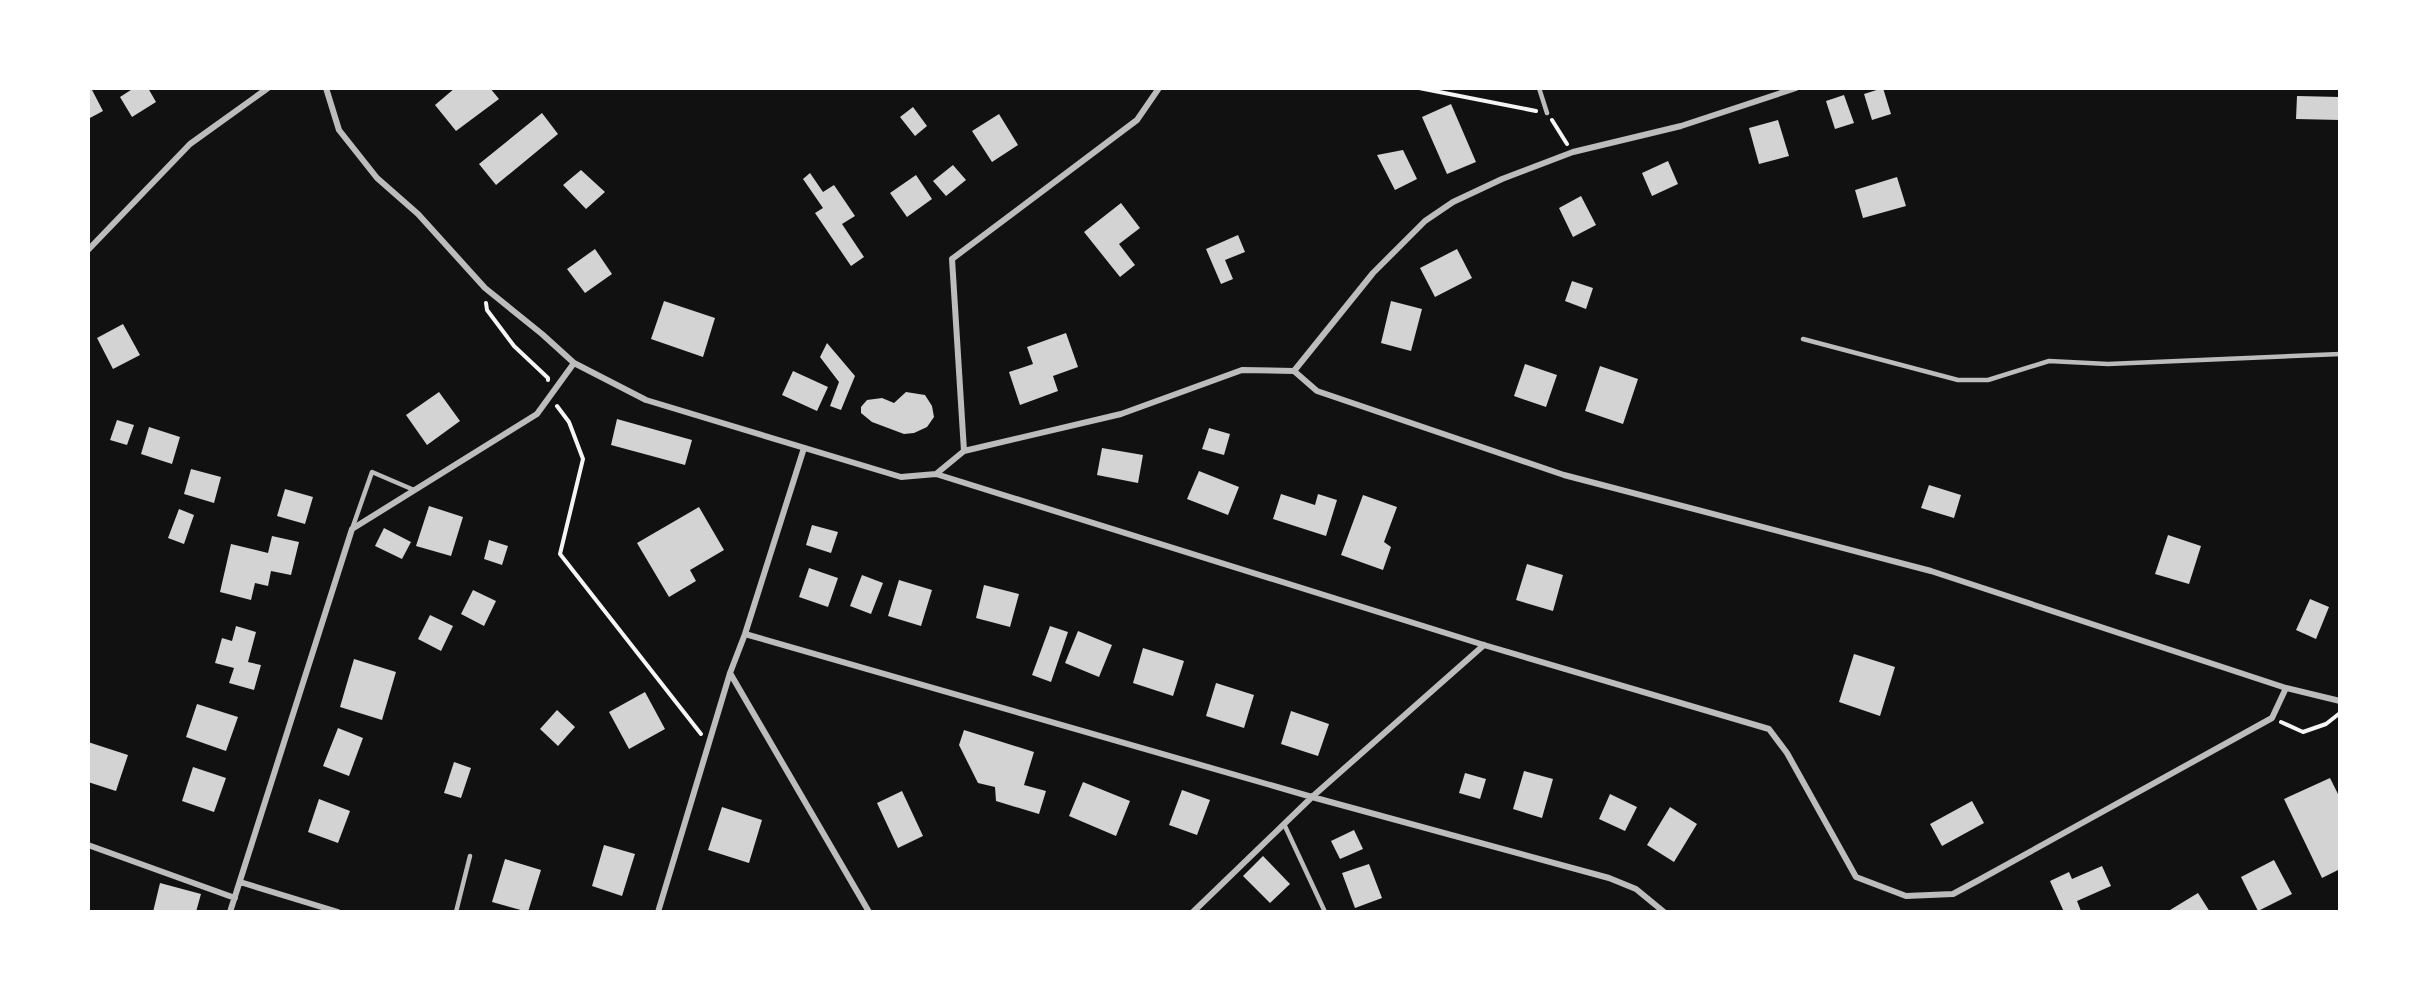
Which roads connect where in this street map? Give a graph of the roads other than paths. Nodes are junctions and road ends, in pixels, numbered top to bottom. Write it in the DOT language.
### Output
graph roads {
  1 [pos="268,88"];
  2 [pos="326,88"];
  3 [pos="1159,88"];
  4 [pos="1539,88"];
  5 [pos="1796,88"];
  6 [pos="1547,113"];
  7 [pos="89,249"];
  8 [pos="1803,339"];
  9 [pos="2340,354"];
  10 [pos="574,363"];
  11 [pos="1294,371"];
  12 [pos="804,448"];
  13 [pos="964,451"];
  14 [pos="936,474"];
  15 [pos="414,490"];
  16 [pos="352,529"];
  17 [pos="745,634"];
  18 [pos="1484,645"];
  19 [pos="730,673"];
  20 [pos="2286,688"];
  21 [pos="2340,701"];
  22 [pos="1312,797"];
  23 [pos="1284,824"];
  24 [pos="88,845"];
  25 [pos="470,856"];
  26 [pos="240,882"];
  27 [pos="235,898"];
  28 [pos="230,912"];
  29 [pos="338,912"];
  30 [pos="456,912"];
  31 [pos="658,912"];
  32 [pos="869,912"];
  33 [pos="1193,912"];
  34 [pos="1325,912"];
  35 [pos="1664,912"];
  1 -- 7 [label="street"];
  2 -- 10 [label="street"];
  3 -- 13 [label="street"];
  4 -- 6 [label="lane"];
  5 -- 11 [label="street"];
  8 -- 9 [label="lane"];
  10 -- 12 [label="street"];
  10 -- 15 [label="street"];
  11 -- 13 [label="street"];
  11 -- 20 [label="street"];
  12 -- 14 [label="street"];
  12 -- 17 [label="street"];
  13 -- 14 [label="street"];
  14 -- 18 [label="street"];
  15 -- 16 [label="street"];
  15 -- 16 [label="lane"];
  16 -- 26 [label="street"];
  17 -- 19 [label="street"];
  17 -- 22 [label="street"];
  18 -- 20 [label="street"];
  18 -- 22 [label="street"];
  19 -- 31 [label="street"];
  19 -- 32 [label="street"];
  20 -- 21 [label="street"];
  22 -- 23 [label="street"];
  22 -- 35 [label="street"];
  23 -- 33 [label="street"];
  23 -- 34 [label="lane"];
  24 -- 27 [label="street"];
  25 -- 30 [label="lane"];
  26 -- 27 [label="street"];
  26 -- 29 [label="street"];
  27 -- 28 [label="street"];
}
